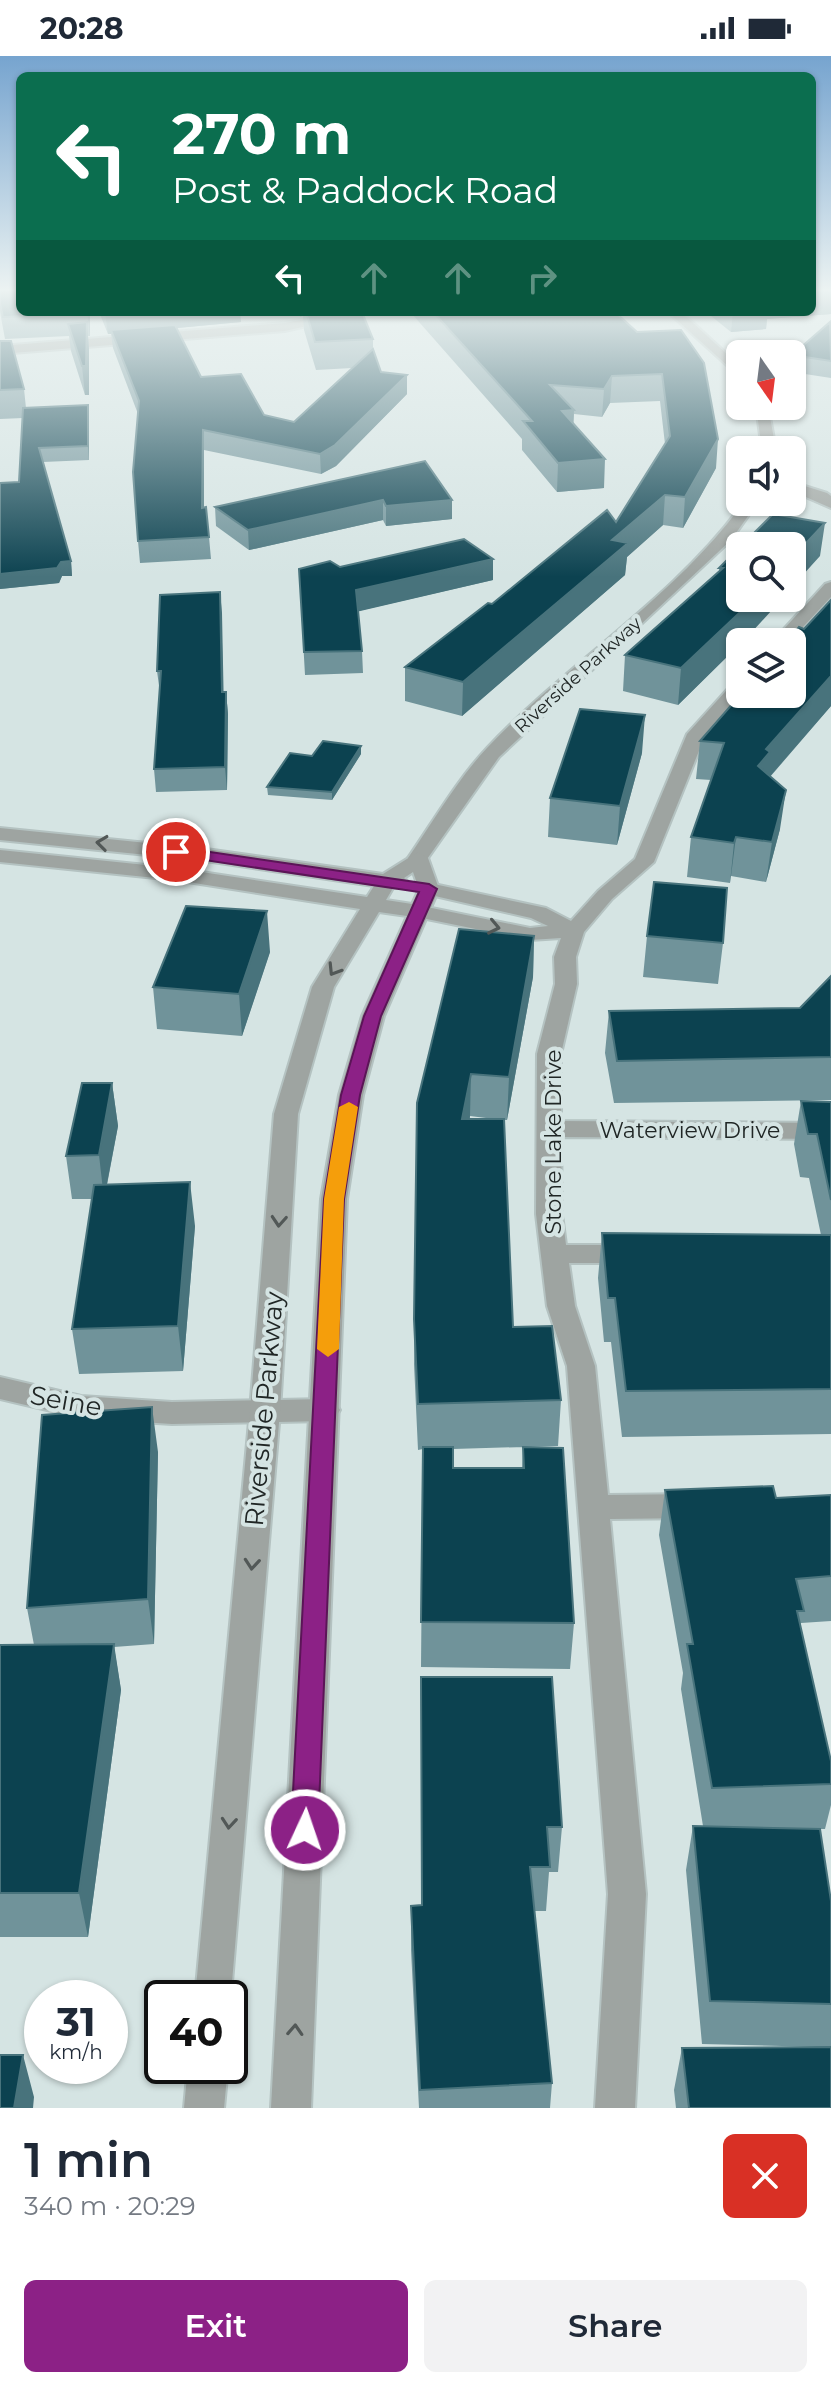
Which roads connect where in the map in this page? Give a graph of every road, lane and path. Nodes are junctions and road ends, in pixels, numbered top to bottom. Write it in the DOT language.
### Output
graph roads {
  1 [pos="806,491"];
  2 [pos="831,504"];
  3 [pos="741,516"];
  4 [pos="831,587"];
  5 [pos="793,628"];
  6 [pos="726,701"];
  7 [pos="0,834"];
  8 [pos="0,856"];
  9 [pos="418,858"];
  10 [pos="381,892"];
  11 [pos="423,900"];
  12 [pos="574,931"];
  13 [pos="549,1129"];
  14 [pos="831,1131"];
  15 [pos="554,1254"];
  16 [pos="662,1255"];
  17 [pos="0,1388"];
  18 [pos="325,1410"];
  19 [pos="265,1411"];
  20 [pos="720,1506"];
  21 [pos="594,1507"];
  22 [pos="216,1980"];
  23 [pos="206,2084"];
  24 [pos="204,2108"];
  25 [pos="291,2108"];
  26 [pos="615,2108"];
  1 -- 2 [label="street"];
  3 -- 9 [label="street, Riverside Parkway"];
  4 -- 5 [label="street"];
  6 -- 12 [label="street, Stone Lake Drive"];
  10 -- 7 [label="street, one-way"];
  8 -- 10 [label="street"];
  9 -- 10 [label="street, Riverside Parkway"];
  9 -- 11 [label="street"];
  10 -- 11 [label="street"];
  10 -- 19 [label="street, Riverside Parkway, one-way"];
  11 -- 12 [label="street"];
  11 -- 18 [label="street"];
  12 -- 13 [label="street, Stone Lake Drive"];
  13 -- 14 [label="street, Waterview Drive"];
  13 -- 15 [label="street, Stone Lake Drive"];
  15 -- 16 [label="street"];
  15 -- 21 [label="street, Stone Lake Drive"];
  17 -- 19 [label="street, Seine"];
  18 -- 19 [label="street, Seine"];
  25 -- 18 [label="street, one-way"];
  19 -- 22 [label="street, Riverside Parkway, one-way"];
  20 -- 21 [label="street"];
  21 -- 26 [label="street, Stone Lake Drive"];
  23 -- 24 [label="street"];
}
